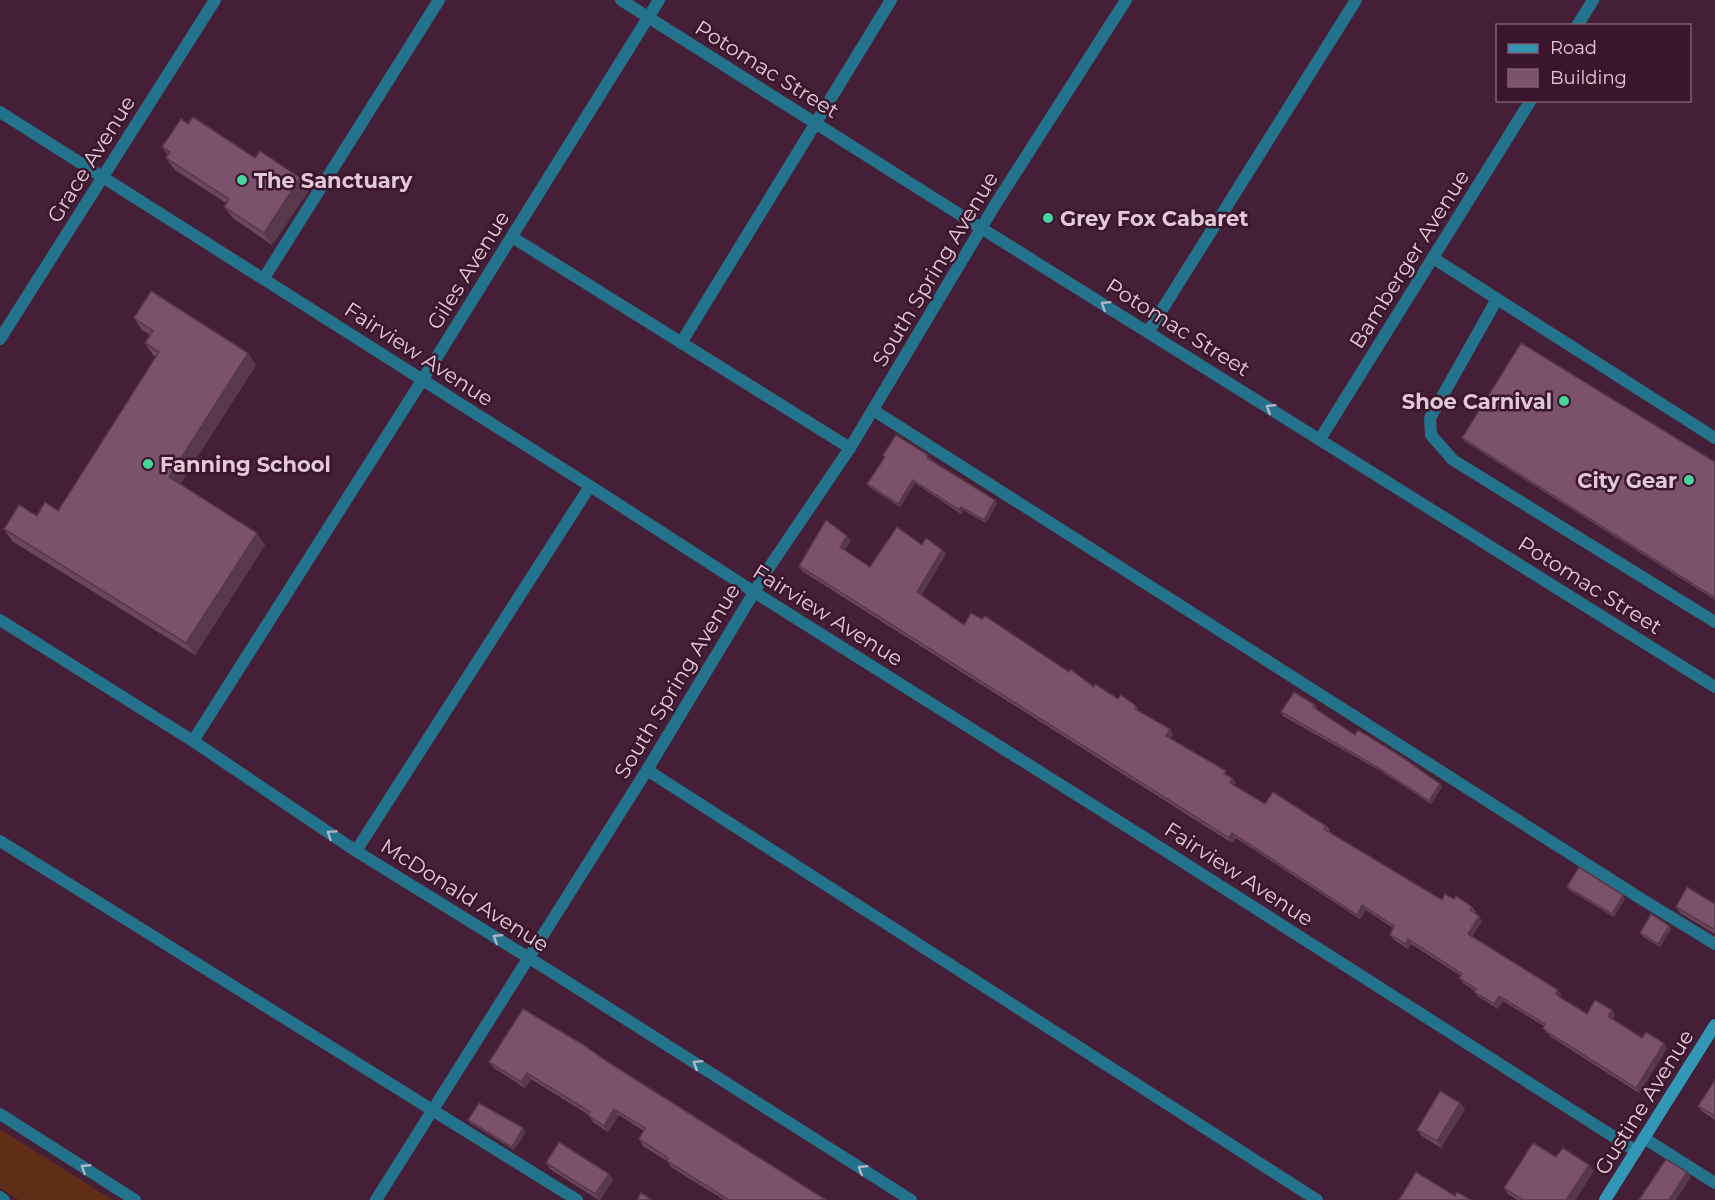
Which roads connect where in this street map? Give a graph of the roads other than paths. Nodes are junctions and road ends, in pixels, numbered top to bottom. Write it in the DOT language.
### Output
graph roads {
  1 [pos="215,0"];
  2 [pos="439,0"];
  3 [pos="621,0"];
  4 [pos="659,0"];
  5 [pos="891,0"];
  6 [pos="1126,0"];
  7 [pos="1356,0"];
  8 [pos="1593,0"];
  9 [pos="648,17"];
  10 [pos="1578,24"];
  11 [pos="1530,102"];
  12 [pos="0,112"];
  13 [pos="815,123"];
  14 [pos="103,176"];
  15 [pos="981,228"];
  16 [pos="512,237"];
  17 [pos="1433,258"];
  18 [pos="264,278"];
  19 [pos="1497,299"];
  20 [pos="1148,332"];
  21 [pos="0,339"];
  22 [pos="681,343"];
  23 [pos="422,380"];
  24 [pos="873,410"];
  25 [pos="1715,438"];
  26 [pos="1320,439"];
  27 [pos="850,448"];
  28 [pos="590,486"];
  29 [pos="754,592"];
  30 [pos="0,620"];
  31 [pos="1715,622"];
  32 [pos="1715,687"];
  33 [pos="193,741"];
  34 [pos="647,770"];
  35 [pos="0,841"];
  36 [pos="356,851"];
  37 [pos="1715,944"];
  38 [pos="529,958"];
  39 [pos="1715,1025"];
  40 [pos="433,1110"];
  41 [pos="0,1114"];
  42 [pos="1644,1138"];
  43 [pos="1636,1151"];
  44 [pos="1715,1183"];
  45 [pos="0,1197"];
  46 [pos="4,1200"];
  47 [pos="135,1200"];
  48 [pos="376,1200"];
  49 [pos="577,1200"];
  50 [pos="911,1200"];
  51 [pos="1317,1200"];
  52 [pos="1605,1200"];
  1 -- 14 [label="street, Grace Avenue"];
  2 -- 18 [label="street"];
  3 -- 9 [label="street, Potomac Street"];
  4 -- 9 [label="street, Giles Avenue"];
  5 -- 13 [label="street"];
  6 -- 15 [label="street, South Spring Avenue"];
  7 -- 20 [label="street"];
  8 -- 10 [label="street"];
  9 -- 13 [label="street, Potomac Street"];
  9 -- 16 [label="street, Giles Avenue"];
  11 -- 17 [label="street, Bamberger Avenue"];
  12 -- 14 [label="street, Fairview Avenue"];
  13 -- 15 [label="street, Potomac Street"];
  13 -- 22 [label="street"];
  14 -- 18 [label="street, Fairview Avenue"];
  14 -- 21 [label="street, Grace Avenue"];
  20 -- 15 [label="street, Potomac Street, one-way"];
  15 -- 24 [label="street, South Spring Avenue"];
  16 -- 22 [label="street"];
  16 -- 23 [label="street, Giles Avenue"];
  17 -- 19 [label="street"];
  17 -- 26 [label="street, Bamberger Avenue"];
  18 -- 23 [label="street, Fairview Avenue"];
  19 -- 25 [label="street"];
  19 -- 31 [label="street"];
  26 -- 20 [label="street, Potomac Street, one-way"];
  22 -- 27 [label="street"];
  23 -- 28 [label="street, Fairview Avenue"];
  23 -- 33 [label="street, Giles Avenue"];
  24 -- 27 [label="street, South Spring Avenue"];
  24 -- 37 [label="street"];
  26 -- 32 [label="street, Potomac Street"];
  27 -- 29 [label="street, South Spring Avenue"];
  28 -- 29 [label="street, Fairview Avenue"];
  28 -- 36 [label="street"];
  29 -- 34 [label="street, South Spring Avenue"];
  29 -- 43 [label="street, Fairview Avenue"];
  30 -- 33 [label="street, McDonald Avenue"];
  36 -- 33 [label="street, McDonald Avenue, one-way"];
  34 -- 38 [label="street, South Spring Avenue"];
  34 -- 51 [label="street"];
  35 -- 40 [label="street"];
  38 -- 36 [label="street, McDonald Avenue, one-way"];
  38 -- 40 [label="street, South Spring Avenue"];
  50 -- 38 [label="street, McDonald Avenue, one-way"];
  39 -- 42 [label="street, Gustine Avenue"];
  40 -- 48 [label="street, South Spring Avenue"];
  40 -- 49 [label="street"];
  47 -- 41 [label="street, one-way"];
  42 -- 43 [label="street, Gustine Avenue"];
  42 -- 44 [label="street"];
  43 -- 52 [label="street, Gustine Avenue"];
  45 -- 46 [label="street"];
}
